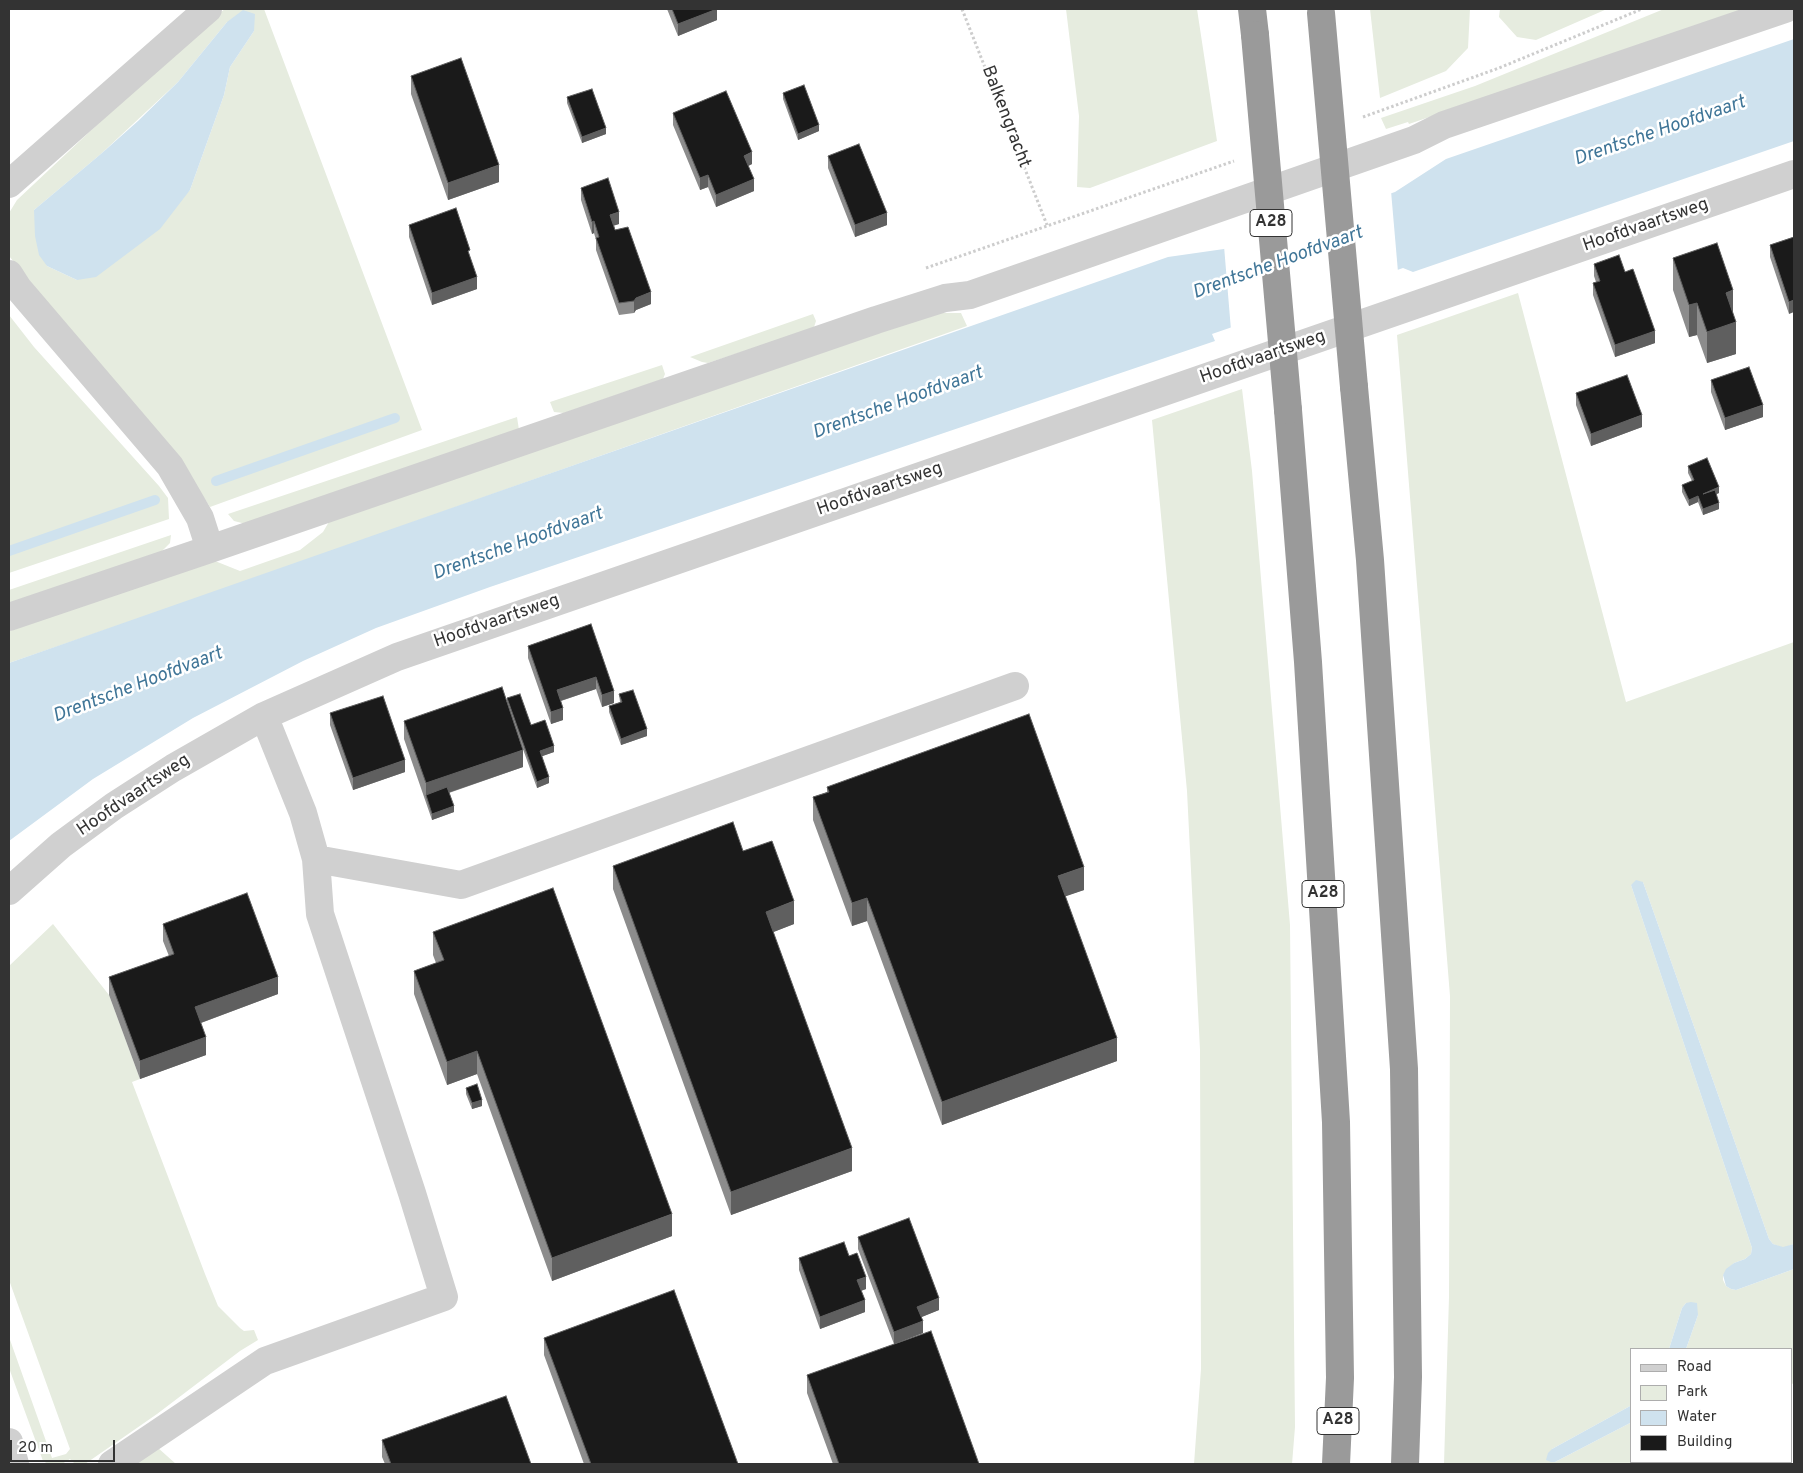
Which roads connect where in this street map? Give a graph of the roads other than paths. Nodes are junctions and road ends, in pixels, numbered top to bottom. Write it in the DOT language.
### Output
graph roads {
  1 [pos="208,9"];
  2 [pos="1252,9"];
  3 [pos="1784,9"];
  4 [pos="1320,11"];
  5 [pos="1794,174"];
  6 [pos="9,184"];
  7 [pos="9,274"];
  8 [pos="210,549"];
  9 [pos="9,617"];
  10 [pos="1015,686"];
  11 [pos="264,716"];
  12 [pos="316,859"];
  13 [pos="9,891"];
  14 [pos="9,1442"];
  15 [pos="15,1464"];
  16 [pos="112,1464"];
  17 [pos="1336,1464"];
  18 [pos="1404,1464"];
  1 -- 6 [label="street"];
  2 -- 17 [label="highway, A28, bridge"];
  3 -- 8 [label="street"];
  4 -- 18 [label="highway, bridge"];
  5 -- 11 [label="street, Hoofdvaartsweg"];
  7 -- 8 [label="street"];
  8 -- 9 [label="street"];
  10 -- 12 [label="street"];
  11 -- 12 [label="street"];
  11 -- 13 [label="street, Hoofdvaartsweg"];
  12 -- 16 [label="street"];
  14 -- 15 [label="street"];
}
